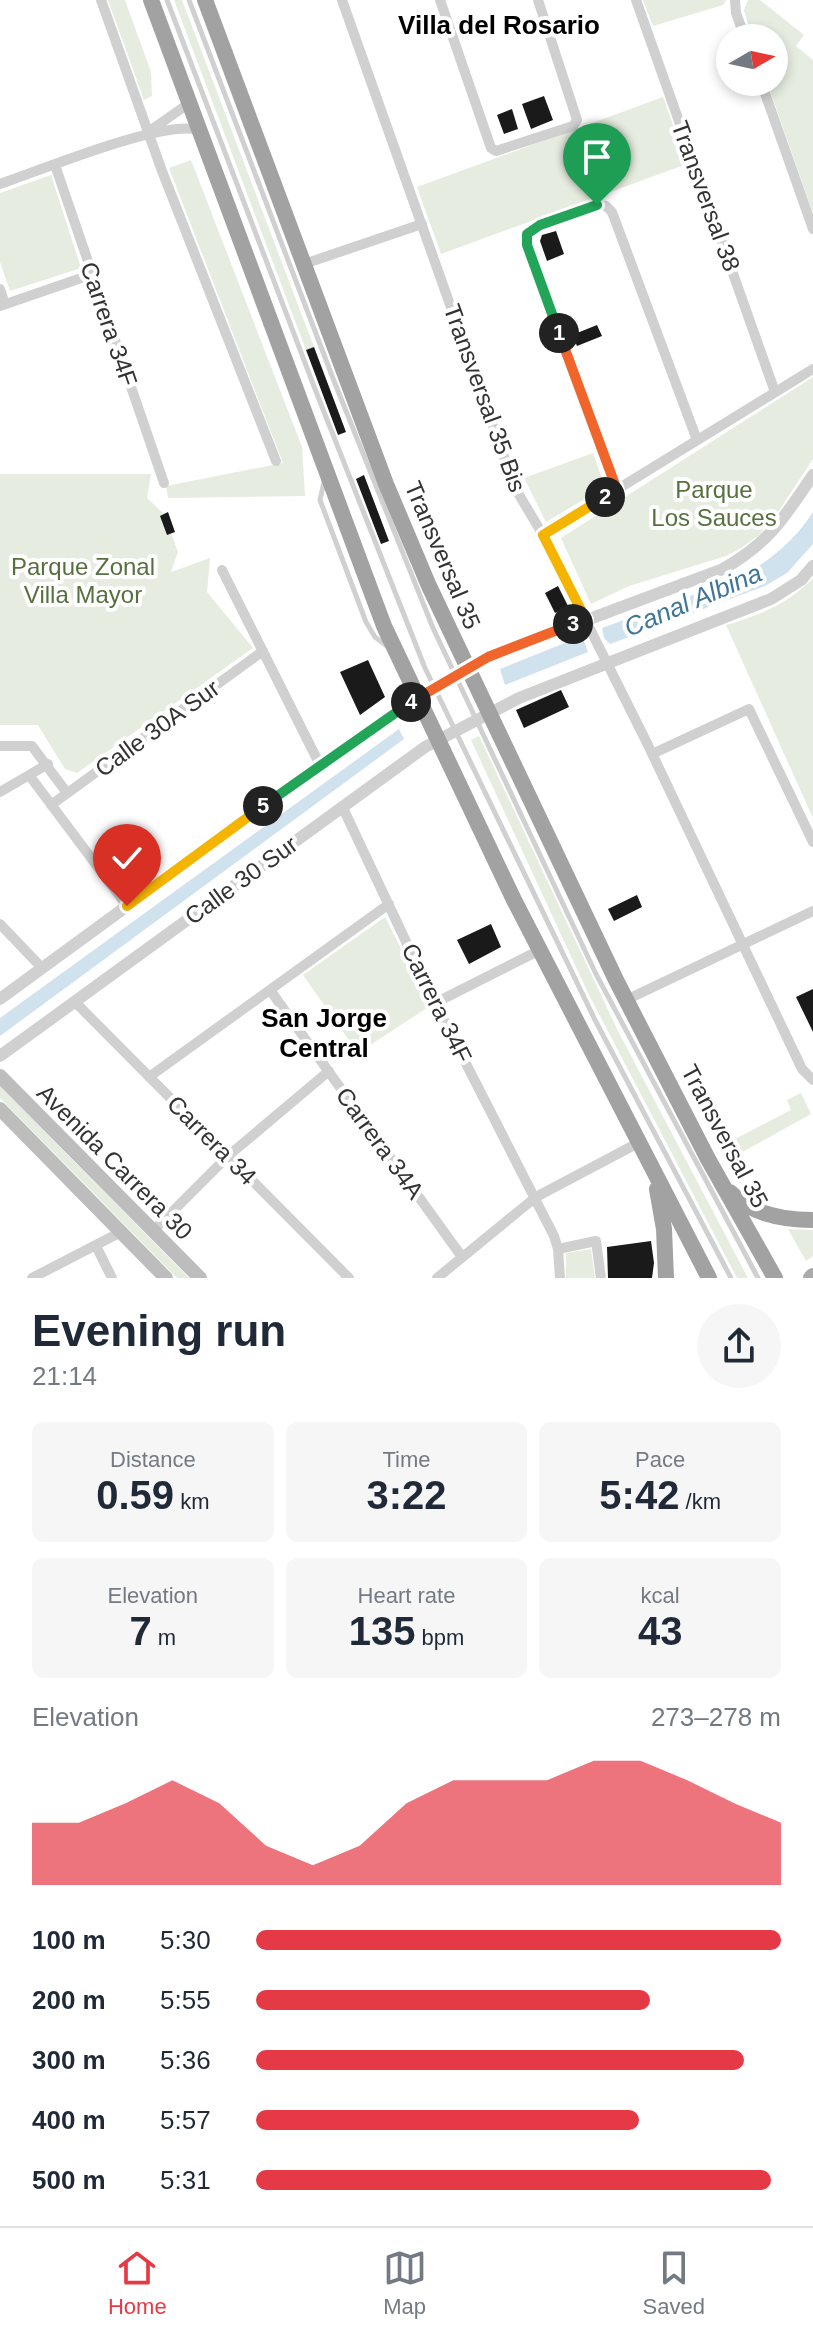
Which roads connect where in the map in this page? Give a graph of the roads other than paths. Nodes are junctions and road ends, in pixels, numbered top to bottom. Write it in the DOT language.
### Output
graph roads {
  1 [pos="101,0"];
  2 [pos="151,0"];
  3 [pos="167,0"];
  4 [pos="189,0"];
  5 [pos="205,0"];
  6 [pos="342,0"];
  7 [pos="440,0"];
  8 [pos="538,0"];
  9 [pos="636,0"];
  10 [pos="735,0"];
  11 [pos="740,24"];
  12 [pos="766,96"];
  13 [pos="188,104"];
  14 [pos="198,130"];
  15 [pos="148,132"];
  16 [pos="55,165"];
  17 [pos="0,184"];
  18 [pos="422,224"];
  19 [pos="813,229"];
  20 [pos="304,264"];
  21 [pos="93,274"];
  22 [pos="0,289"];
  23 [pos="3,305"];
  24 [pos="813,369"];
  25 [pos="775,392"];
  26 [pos="697,440"];
  27 [pos="276,461"];
  28 [pos="813,475"];
  29 [pos="164,483"];
  30 [pos="617,490"];
  31 [pos="543,535"];
  32 [pos="813,566"];
  33 [pos="222,570"];
  34 [pos="588,626"];
  35 [pos="263,651"];
  36 [pos="604,658"];
  37 [pos="461,671"];
  38 [pos="434,687"];
  39 [pos="417,698"];
  40 [pos="482,715"];
  41 [pos="455,730"];
  42 [pos="437,740"];
  43 [pos="0,746"];
  44 [pos="652,754"];
  45 [pos="48,764"];
  46 [pos="320,765"];
  47 [pos="29,775"];
  48 [pos="0,792"];
  49 [pos="67,793"];
  50 [pos="51,805"];
  51 [pos="342,806"];
  52 [pos="813,842"];
  53 [pos="389,904"];
  54 [pos="127,906"];
  55 [pos="813,911"];
  56 [pos="0,924"];
  57 [pos="740,944"];
  58 [pos="540,950"];
  59 [pos="42,968"];
  60 [pos="270,990"];
  61 [pos="0,999"];
  62 [pos="626,1000"];
  63 [pos="75,1002"];
  64 [pos="435,1003"];
  65 [pos="0,1056"];
  66 [pos="329,1071"];
  67 [pos="0,1076"];
  68 [pos="149,1077"];
  69 [pos="813,1080"];
  70 [pos="0,1110"];
  71 [pos="640,1142"];
  72 [pos="228,1156"];
  73 [pos="653,1168"];
  74 [pos="719,1179"];
  75 [pos="536,1197"];
  76 [pos="813,1220"];
  77 [pos="153,1231"];
  78 [pos="121,1232"];
  79 [pos="96,1246"];
  80 [pos="558,1249"];
  81 [pos="462,1257"];
  82 [pos="32,1278"];
  83 [pos="112,1278"];
  84 [pos="166,1278"];
  85 [pos="200,1278"];
  86 [pos="349,1278"];
  87 [pos="437,1278"];
  88 [pos="560,1278"];
  89 [pos="601,1278"];
  90 [pos="666,1278"];
  91 [pos="709,1278"];
  92 [pos="731,1278"];
  93 [pos="758,1278"];
  94 [pos="775,1278"];
  1 -- 15 [label="street"];
  2 -- 13 [label="highway"];
  3 -- 38 [label="lane"];
  4 -- 37 [label="lane"];
  5 -- 20 [label="highway, Transversal 35"];
  6 -- 18 [label="street, Transversal 35 Bis"];
  7 -- 8 [label="street"];
  9 -- 25 [label="street, Transversal 38"];
  10 -- 11 [label="street"];
  12 -- 19 [label="street"];
  13 -- 14 [label="highway"];
  13 -- 15 [label="street"];
  14 -- 15 [label="street"];
  14 -- 39 [label="highway"];
  15 -- 16 [label="street"];
  15 -- 27 [label="street"];
  16 -- 17 [label="street"];
  16 -- 21 [label="street, Carrera 34F"];
  18 -- 20 [label="street"];
  18 -- 31 [label="street, Transversal 35 Bis"];
  20 -- 37 [label="highway, Transversal 35"];
  21 -- 23 [label="street"];
  21 -- 29 [label="street, Carrera 34F"];
  22 -- 23 [label="street"];
  24 -- 25 [label="street"];
  25 -- 26 [label="street"];
  26 -- 30 [label="street"];
  26 -- 30 [label="street"];
  28 -- 34 [label="street, Calle 30 Sur"];
  30 -- 31 [label="street"];
  31 -- 34 [label="street, Transversal 35 Bis"];
  32 -- 36 [label="street, Calle 30 Sur"];
  33 -- 35 [label="street"];
  34 -- 36 [label="street, Transversal 35 Bis"];
  34 -- 37 [label="street, Calle 30 Sur"];
  35 -- 46 [label="street"];
  35 -- 49 [label="street, Calle 30A Sur"];
  36 -- 40 [label="street, Calle 30 Sur"];
  36 -- 44 [label="street, Transversal 35 Bis"];
  37 -- 38 [label="street, Calle 30 Sur"];
  37 -- 40 [label="highway, Transversal 35"];
  38 -- 39 [label="street, Calle 30 Sur"];
  38 -- 41 [label="lane"];
  39 -- 42 [label="highway"];
  39 -- 46 [label="street, Calle 30 Sur"];
  40 -- 41 [label="street, Calle 30 Sur"];
  40 -- 62 [label="highway, Transversal 35"];
  40 -- 93 [label="lane"];
  41 -- 42 [label="street, Calle 30 Sur"];
  41 -- 92 [label="lane"];
  42 -- 51 [label="street, Calle 30 Sur"];
  42 -- 58 [label="highway"];
  43 -- 45 [label="street"];
  44 -- 52 [label="street"];
  44 -- 57 [label="street, Transversal 35 Bis"];
  45 -- 47 [label="street"];
  45 -- 49 [label="street"];
  46 -- 54 [label="street, Calle 30 Sur"];
  47 -- 48 [label="street"];
  47 -- 50 [label="street"];
  49 -- 50 [label="street, Calle 30A Sur"];
  50 -- 54 [label="street"];
  51 -- 53 [label="street, Carrera 34F"];
  51 -- 63 [label="street, Calle 30 Sur"];
  53 -- 60 [label="street"];
  53 -- 64 [label="street, Carrera 34F"];
  54 -- 59 [label="street, Calle 30 Sur"];
  55 -- 57 [label="street"];
  56 -- 59 [label="street"];
  57 -- 62 [label="street"];
  57 -- 69 [label="street, Transversal 35 Bis"];
  58 -- 64 [label="street"];
  58 -- 71 [label="highway"];
  59 -- 61 [label="street, Calle 30 Sur"];
  60 -- 66 [label="street, Carrera 34A"];
  60 -- 68 [label="street"];
  62 -- 74 [label="highway, Transversal 35"];
  63 -- 65 [label="street, Calle 30 Sur"];
  63 -- 68 [label="street, Carrera 34"];
  64 -- 75 [label="street, Carrera 34F"];
  66 -- 72 [label="street"];
  66 -- 81 [label="street, Carrera 34A"];
  67 -- 77 [label="main road, Avenida Carrera 30"];
  68 -- 72 [label="street, Carrera 34"];
  70 -- 78 [label="main road, Avenida Carrera 30"];
  71 -- 73 [label="highway"];
  71 -- 75 [label="street"];
  72 -- 77 [label="street"];
  72 -- 86 [label="street, Carrera 34"];
  73 -- 90 [label="highway"];
  73 -- 91 [label="highway"];
  74 -- 76 [label="highway"];
  74 -- 94 [label="highway, Transversal 35"];
  75 -- 80 [label="street, Carrera 34F"];
  75 -- 81 [label="street"];
  77 -- 85 [label="main road, Avenida Carrera 30"];
  78 -- 79 [label="street"];
  78 -- 84 [label="main road, Avenida Carrera 30"];
  79 -- 82 [label="street"];
  79 -- 83 [label="street"];
  80 -- 88 [label="street, Carrera 34F"];
  80 -- 89 [label="street"];
  81 -- 87 [label="street"];
}
